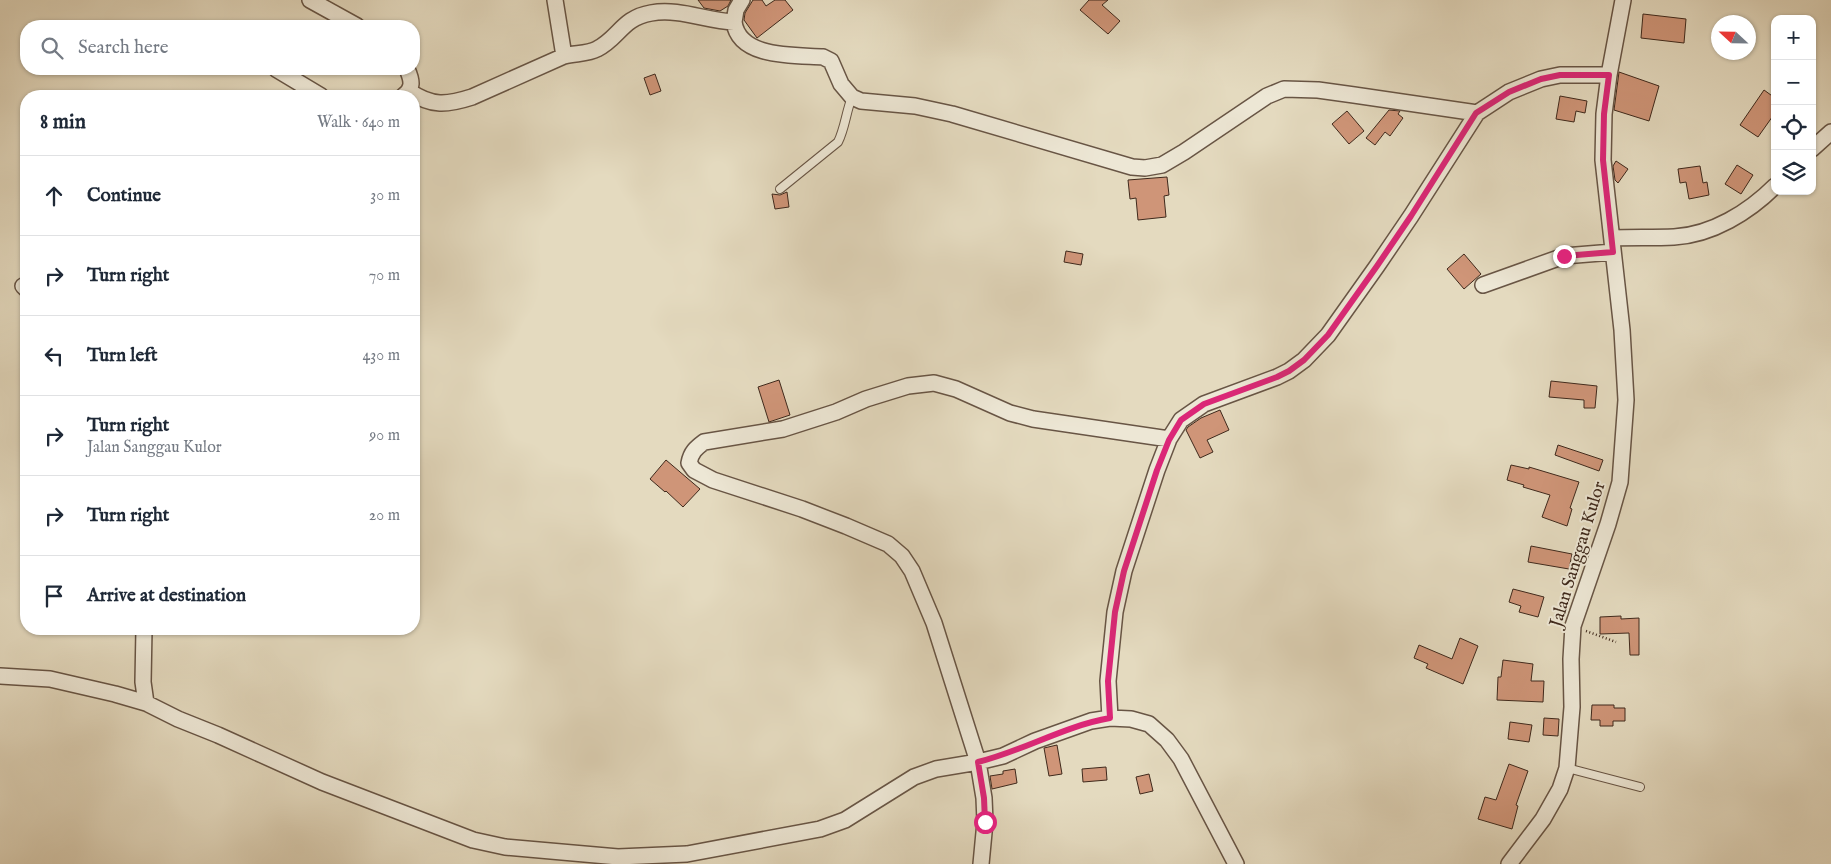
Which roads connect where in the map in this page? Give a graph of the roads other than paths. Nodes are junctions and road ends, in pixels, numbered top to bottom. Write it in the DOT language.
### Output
graph roads {
  1 [pos="310,0"];
  2 [pos="554,0"];
  3 [pos="742,0"];
  4 [pos="1624,0"];
  5 [pos="346,20"];
  6 [pos="734,22"];
  7 [pos="564,56"];
  8 [pos="286,75"];
  9 [pos="409,75"];
  10 [pos="1609,75"];
  11 [pos="311,90"];
  12 [pos="408,90"];
  13 [pos="852,97"];
  14 [pos="420,99"];
  15 [pos="1476,113"];
  16 [pos="1831,132"];
  17 [pos="1816,145"];
  18 [pos="780,189"];
  19 [pos="1771,189"];
  20 [pos="1612,245"];
  21 [pos="1483,285"];
  22 [pos="1169,440"];
  23 [pos="144,635"];
  24 [pos="0,676"];
  25 [pos="146,702"];
  26 [pos="1110,718"];
  27 [pos="978,762"];
  28 [pos="1567,768"];
  29 [pos="1640,787"];
  30 [pos="981,864"];
  31 [pos="1236,864"];
  32 [pos="1509,864"];
  1 -- 5 [label="street"];
  2 -- 7 [label="street"];
  3 -- 6 [label="street"];
  4 -- 10 [label="street, Jalan Sanggau Kulor"];
  6 -- 7 [label="street"];
  6 -- 13 [label="street"];
  7 -- 14 [label="street"];
  8 -- 11 [label="street"];
  9 -- 12 [label="street"];
  10 -- 15 [label="street"];
  10 -- 20 [label="street, Jalan Sanggau Kulor"];
  13 -- 15 [label="street"];
  13 -- 18 [label="lane"];
  15 -- 22 [label="street"];
  16 -- 17 [label="street"];
  19 -- 20 [label="street"];
  20 -- 21 [label="street"];
  20 -- 28 [label="street, Jalan Sanggau Kulor"];
  22 -- 26 [label="street"];
  22 -- 27 [label="street"];
  23 -- 25 [label="street"];
  24 -- 25 [label="street"];
  25 -- 27 [label="street"];
  26 -- 27 [label="street"];
  26 -- 31 [label="street"];
  27 -- 30 [label="street"];
  28 -- 29 [label="lane"];
  28 -- 32 [label="street, Jalan Sanggau Kulor"];
}
